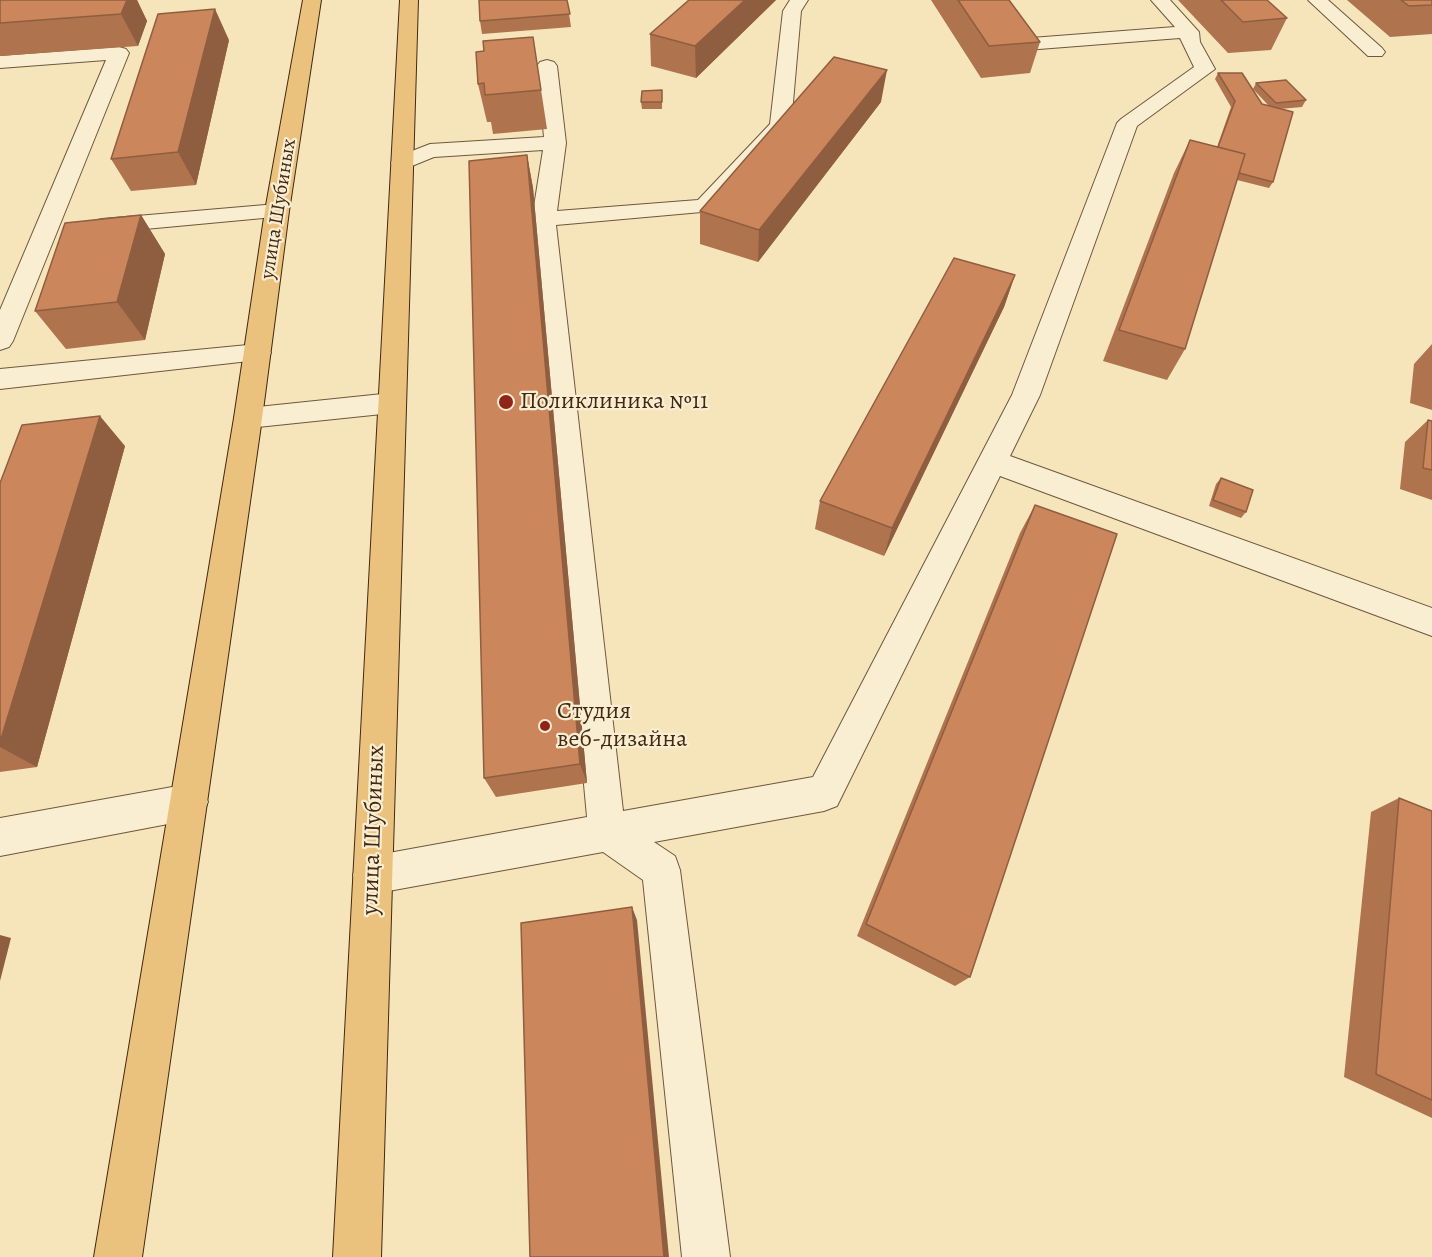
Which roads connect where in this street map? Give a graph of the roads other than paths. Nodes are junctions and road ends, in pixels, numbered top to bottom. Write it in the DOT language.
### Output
graph roads {
  1 [pos="312,0"];
  2 [pos="409,0"];
  3 [pos="799,0"];
  4 [pos="992,0"];
  5 [pos="1160,0"];
  6 [pos="1317,0"];
  7 [pos="1190,32"];
  8 [pos="1375,52"];
  9 [pos="0,62"];
  10 [pos="547,66"];
  11 [pos="555,143"];
  12 [pos="402,163"];
  13 [pos="277,211"];
  14 [pos="544,219"];
  15 [pos="66,229"];
  16 [pos="0,341"];
  17 [pos="258,353"];
  18 [pos="0,379"];
  19 [pos="392,403"];
  20 [pos="248,418"];
  21 [pos="992,462"];
  22 [pos="1432,622"];
  23 [pos="189,802"];
  24 [pos="607,832"];
  25 [pos="0,837"];
  26 [pos="372,875"];
  27 [pos="118,1257"];
  28 [pos="357,1257"];
  29 [pos="706,1257"];
  1 -- 13 [label="main road, улица Шубиных"];
  2 -- 12 [label="main road, улица Шубиных"];
  3 -- 14 [label="street"];
  4 -- 7 [label="street"];
  5 -- 7 [label="street"];
  6 -- 8 [label="street"];
  7 -- 21 [label="street"];
  9 -- 15 [label="street"];
  10 -- 11 [label="street"];
  11 -- 12 [label="street"];
  11 -- 14 [label="street"];
  12 -- 19 [label="main road, улица Шубиных"];
  13 -- 15 [label="street"];
  13 -- 17 [label="main road, улица Шубиных"];
  14 -- 24 [label="street"];
  15 -- 16 [label="street"];
  17 -- 18 [label="street"];
  17 -- 20 [label="main road, улица Шубиных"];
  19 -- 20 [label="street"];
  19 -- 26 [label="main road, улица Шубиных"];
  20 -- 23 [label="main road, улица Шубиных"];
  21 -- 22 [label="street"];
  21 -- 24 [label="street"];
  23 -- 25 [label="street"];
  23 -- 27 [label="main road, улица Шубиных"];
  24 -- 26 [label="street"];
  24 -- 29 [label="street"];
  26 -- 28 [label="main road, улица Шубиных"];
}
